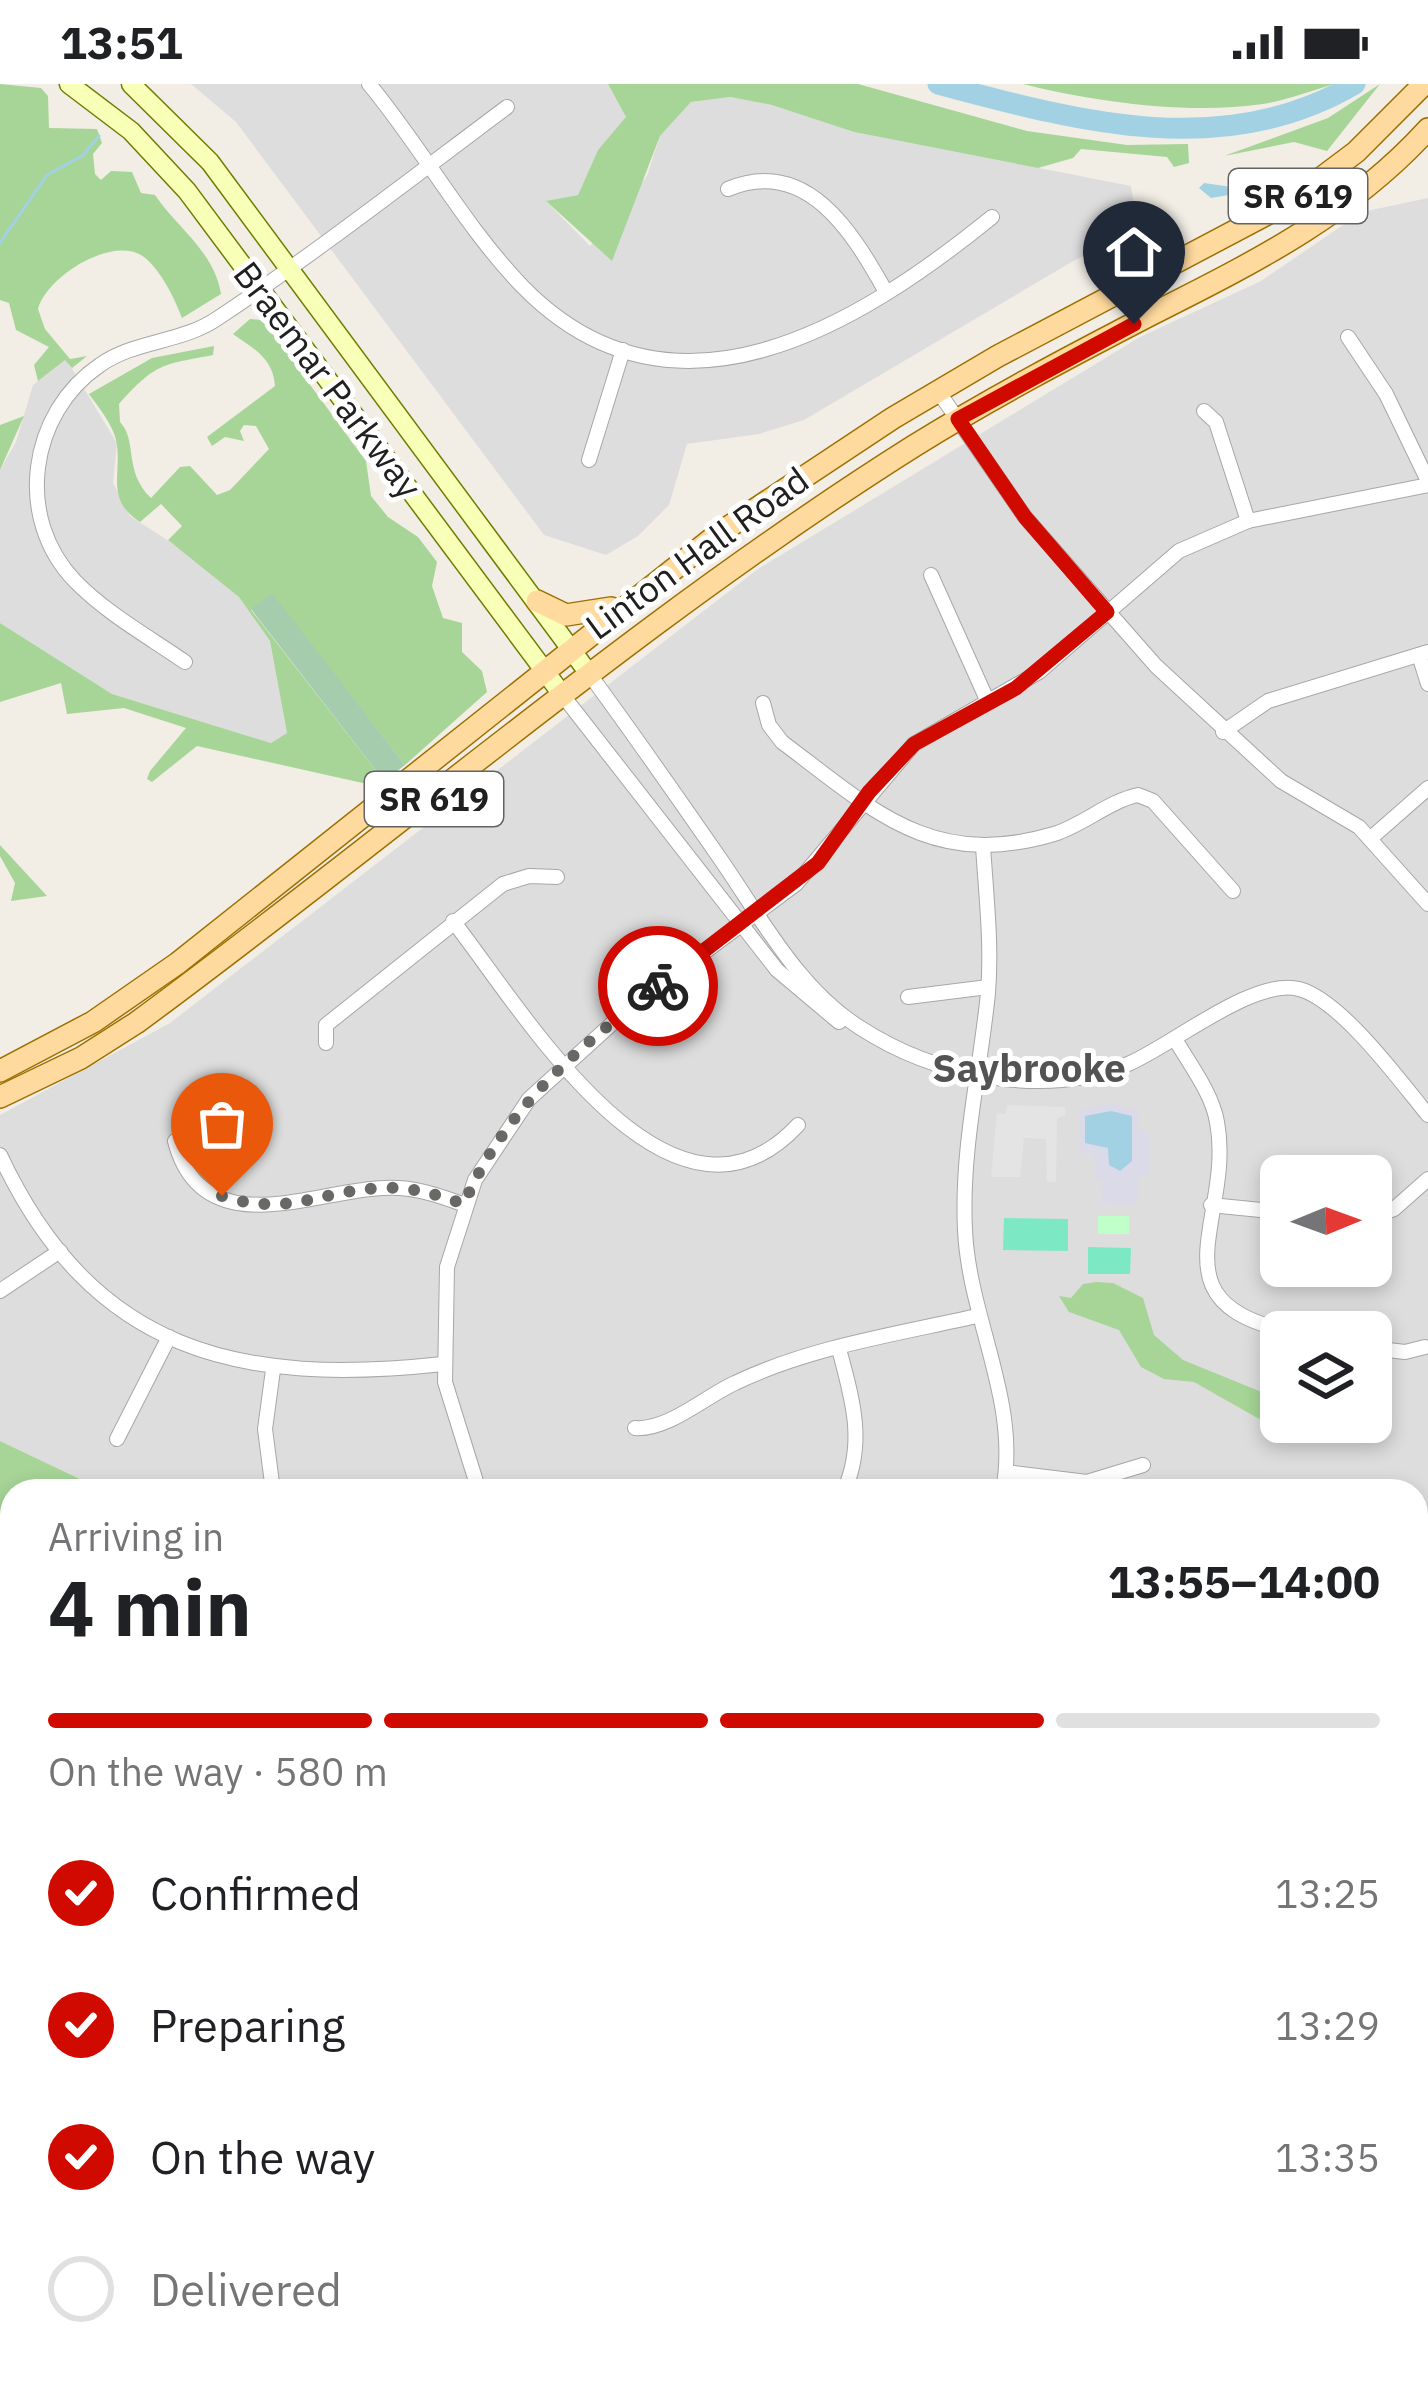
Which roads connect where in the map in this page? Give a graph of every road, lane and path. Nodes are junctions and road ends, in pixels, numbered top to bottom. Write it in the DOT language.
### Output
graph roads {
  1 [pos="69,84"];
  2 [pos="130,84"];
  3 [pos="369,84"];
  4 [pos="1424,84"];
  5 [pos="507,106"];
  6 [pos="1428,129"];
  7 [pos="430,165"];
  8 [pos="728,189"];
  9 [pos="992,217"];
  10 [pos="290,267"];
  11 [pos="261,289"];
  12 [pos="886,292"];
  13 [pos="1348,337"];
  14 [pos="622,350"];
  15 [pos="938,391"];
  16 [pos="1204,411"];
  17 [pos="958,419"];
  18 [pos="590,460"];
  19 [pos="1428,483"];
  20 [pos="1248,521"];
  21 [pos="932,574"];
  22 [pos="537,601"];
  23 [pos="623,604"];
  24 [pos="1107,612"];
  25 [pos="570,646"];
  26 [pos="1423,654"];
  27 [pos="185,662"];
  28 [pos="543,669"];
  29 [pos="590,675"];
  30 [pos="1428,684"];
  31 [pos="564,698"];
  32 [pos="988,702"];
  33 [pos="764,703"];
  34 [pos="1223,732"];
  35 [pos="1428,788"];
  36 [pos="863,801"];
  37 [pos="1371,838"];
  38 [pos="983,846"];
  39 [pos="557,877"];
  40 [pos="1233,891"];
  41 [pos="1428,904"];
  42 [pos="757,912"];
  43 [pos="453,920"];
  44 [pos="739,925"];
  45 [pos="988,987"];
  46 [pos="908,997"];
  47 [pos="870,1034"];
  48 [pos="1175,1039"];
  49 [pos="326,1042"];
  50 [pos="564,1062"];
  51 [pos="0,1071"];
  52 [pos="975,1073"];
  53 [pos="0,1096"];
  54 [pos="1428,1115"];
  55 [pos="798,1125"];
  56 [pos="175,1141"];
  57 [pos="0,1155"];
  58 [pos="1428,1179"];
  59 [pos="464,1204"];
  60 [pos="1211,1204"];
  61 [pos="1260,1210"];
  62 [pos="1392,1210"];
  63 [pos="60,1251"];
  64 [pos="0,1292"];
  65 [pos="977,1316"];
  66 [pos="1260,1324"];
  67 [pos="169,1337"];
  68 [pos="1425,1347"];
  69 [pos="838,1349"];
  70 [pos="1392,1350"];
  71 [pos="443,1364"];
  72 [pos="273,1370"];
  73 [pos="635,1428"];
  74 [pos="117,1439"];
  75 [pos="1143,1465"];
  76 [pos="1006,1472"];
  77 [pos="272,1479"];
  78 [pos="474,1479"];
  79 [pos="848,1479"];
  80 [pos="1005,1479"];
  81 [pos="1063,1479"];
  82 [pos="1097,1479"];
  1 -- 11 [label="street, Braemar Parkway"];
  2 -- 10 [label="street, Braemar Parkway"];
  3 -- 7 [label="street"];
  4 -- 15 [label="main road, Linton Hall Road / SR 619"];
  5 -- 7 [label="street"];
  6 -- 17 [label="main road, Linton Hall Road / SR 619"];
  7 -- 10 [label="street"];
  7 -- 14 [label="street"];
  8 -- 12 [label="street"];
  9 -- 12 [label="street"];
  10 -- 11 [label="street"];
  10 -- 22 [label="street, Braemar Parkway"];
  11 -- 27 [label="street"];
  11 -- 28 [label="street, Braemar Parkway"];
  12 -- 14 [label="street"];
  13 -- 19 [label="street"];
  14 -- 18 [label="street"];
  15 -- 17 [label="street"];
  15 -- 23 [label="main road, Linton Hall Road / SR 619"];
  16 -- 20 [label="street"];
  17 -- 24 [label="street"];
  17 -- 29 [label="main road, Linton Hall Road / SR 619"];
  19 -- 20 [label="street"];
  20 -- 24 [label="street"];
  21 -- 32 [label="street"];
  22 -- 23 [label="main road"];
  22 -- 25 [label="street, Braemar Parkway"];
  23 -- 25 [label="main road, Linton Hall Road / SR 619"];
  24 -- 32 [label="street"];
  24 -- 34 [label="street"];
  25 -- 28 [label="main road, Linton Hall Road / SR 619"];
  25 -- 29 [label="street, Braemar Parkway"];
  26 -- 30 [label="street"];
  26 -- 34 [label="street"];
  28 -- 31 [label="street, Braemar Parkway"];
  28 -- 51 [label="main road, Linton Hall Road / SR 619"];
  29 -- 31 [label="main road, Linton Hall Road / SR 619"];
  29 -- 42 [label="street"];
  31 -- 44 [label="street"];
  31 -- 53 [label="main road, Linton Hall Road / SR 619"];
  32 -- 36 [label="street"];
  33 -- 36 [label="street"];
  34 -- 37 [label="street"];
  35 -- 37 [label="street"];
  36 -- 38 [label="street"];
  36 -- 42 [label="street"];
  37 -- 41 [label="street"];
  38 -- 40 [label="street"];
  38 -- 45 [label="street"];
  39 -- 43 [label="street"];
  42 -- 44 [label="street"];
  42 -- 47 [label="street"];
  43 -- 49 [label="street"];
  43 -- 50 [label="street"];
  44 -- 47 [label="street"];
  44 -- 50 [label="street"];
  45 -- 46 [label="street"];
  45 -- 52 [label="street"];
  47 -- 52 [label="street"];
  48 -- 52 [label="street"];
  48 -- 54 [label="street"];
  48 -- 60 [label="street"];
  50 -- 55 [label="street"];
  50 -- 59 [label="street"];
  52 -- 65 [label="street"];
  56 -- 59 [label="street"];
  57 -- 63 [label="street"];
  58 -- 62 [label="street"];
  59 -- 71 [label="street"];
  60 -- 61 [label="street"];
  60 -- 66 [label="street"];
  63 -- 64 [label="street"];
  63 -- 67 [label="street"];
  65 -- 69 [label="street"];
  65 -- 76 [label="street"];
  67 -- 72 [label="street"];
  67 -- 74 [label="street"];
  68 -- 70 [label="street"];
  69 -- 73 [label="street"];
  69 -- 79 [label="street"];
  71 -- 72 [label="street"];
  71 -- 78 [label="street"];
  72 -- 77 [label="street"];
  75 -- 82 [label="street"];
  76 -- 80 [label="street"];
  76 -- 81 [label="street"];
}
